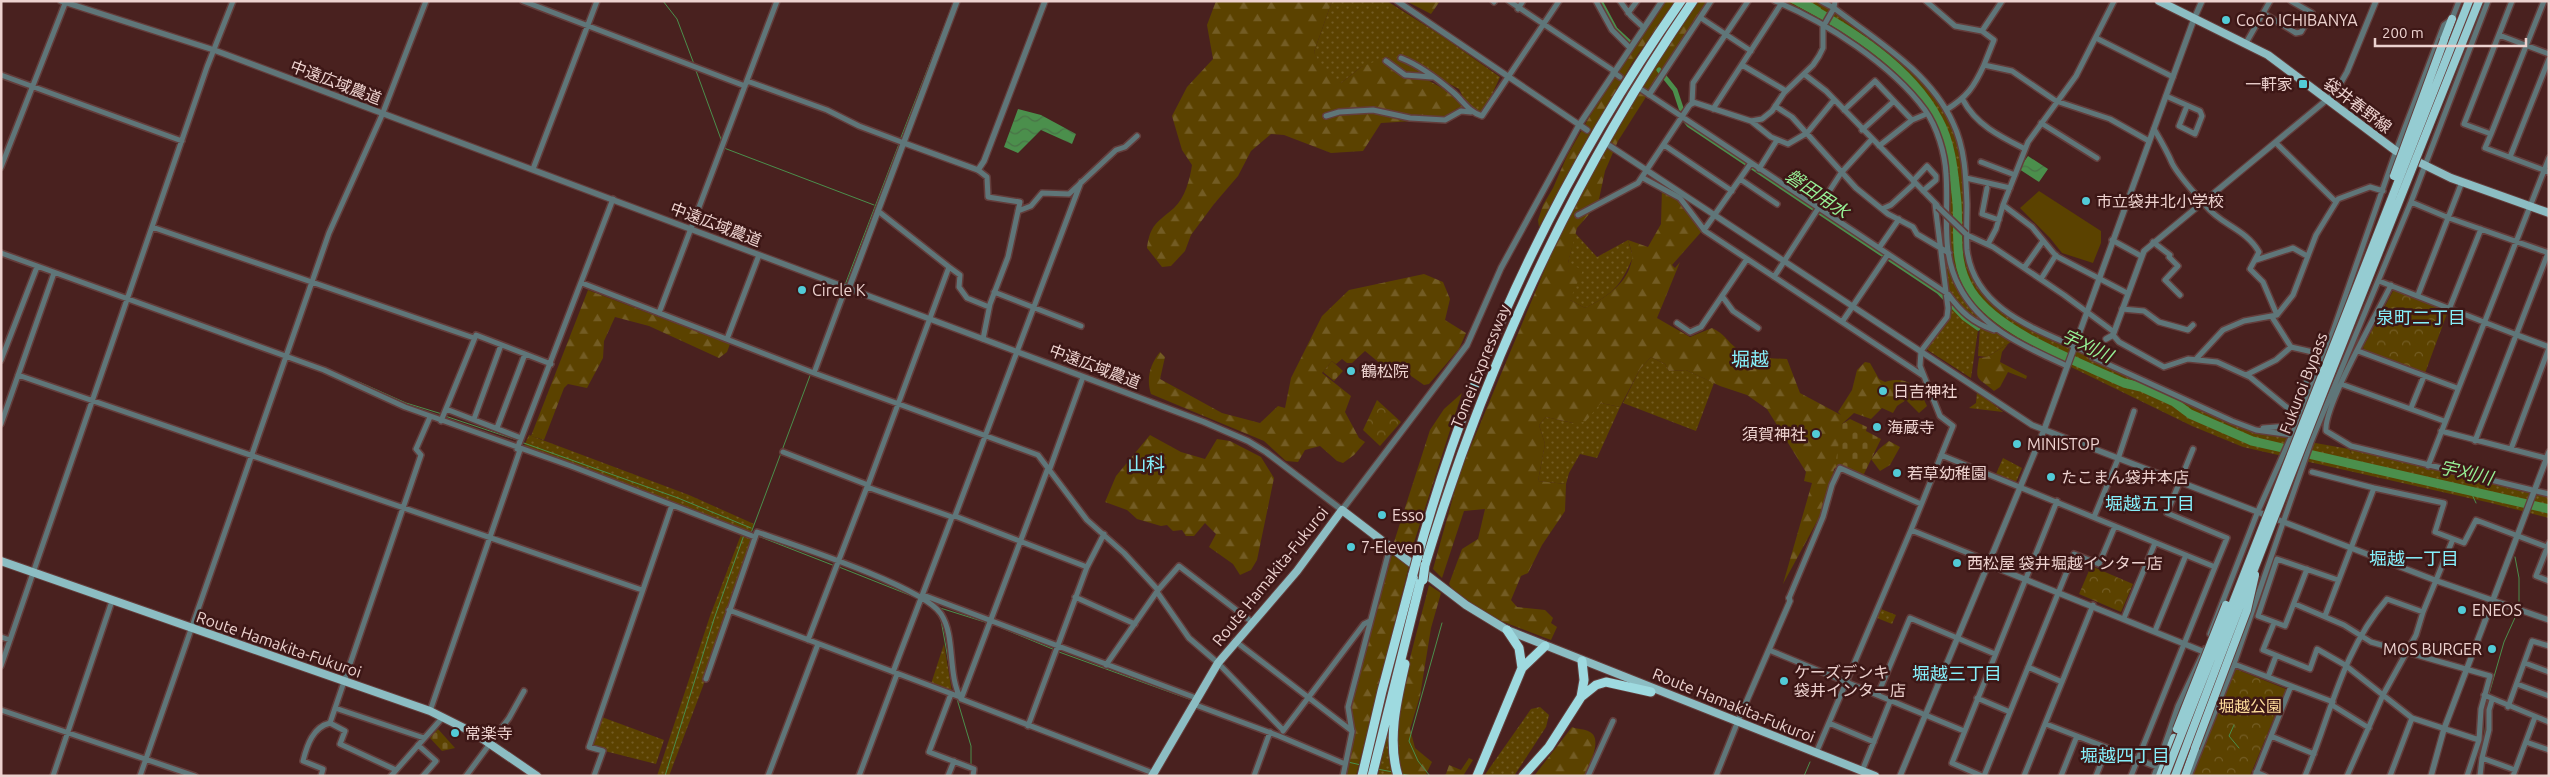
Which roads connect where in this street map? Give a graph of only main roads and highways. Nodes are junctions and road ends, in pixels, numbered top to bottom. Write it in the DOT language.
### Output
graph roads {
  1 [pos="1682,1"];
  2 [pos="1694,1"];
  3 [pos="2160,1"];
  4 [pos="2469,1"];
  5 [pos="2480,1"];
  6 [pos="2452,19"];
  7 [pos="2549,213"];
  8 [pos="2380,224"];
  9 [pos="2274,505"];
  10 [pos="1,561"];
  11 [pos="1421,562"];
  12 [pos="1419,578"];
  13 [pos="1507,630"];
  14 [pos="1545,646"];
  15 [pos="1582,661"];
  16 [pos="1522,668"];
  17 [pos="1651,692"];
  18 [pos="1581,697"];
  19 [pos="1737,724"];
  20 [pos="1482,764"];
  21 [pos="1862,773"];
  22 [pos="1152,774"];
  23 [pos="537,776"];
  24 [pos="1362,776"];
  25 [pos="1372,776"];
  26 [pos="1398,776"];
  27 [pos="1471,776"];
  28 [pos="1477,776"];
  29 [pos="1523,776"];
  30 [pos="1875,776"];
  31 [pos="2160,776"];
  32 [pos="2165,776"];
  33 [pos="2175,776"];
  34 [pos="2185,776"];
  1 -- 11 [label="highway, Tomei Expressway"];
  2 -- 11 [label="highway, Tomei Expressway"];
  3 -- 7 [label="main road, 袋井春野線"];
  4 -- 8 [label="highway, Fukuroi Bypass, bridge"];
  5 -- 9 [label="highway, Fukuroi Bypass, bridge"];
  6 -- 8 [label="highway, bridge"];
  8 -- 9 [label="highway, Fukuroi Bypass, bridge"];
  9 -- 31 [label="highway, bridge"];
  9 -- 32 [label="highway, Fukuroi Bypass, bridge"];
  9 -- 33 [label="highway, Fukuroi Bypass, bridge"];
  9 -- 34 [label="highway, bridge"];
  10 -- 23 [label="main road, Route Hamakita-Fukuroi"];
  11 -- 12 [label="highway, Tomei Expressway, bridge"];
  12 -- 24 [label="highway, Tomei Expressway"];
  12 -- 25 [label="highway, Tomei Expressway"];
  12 -- 26 [label="highway"];
  13 -- 14 [label="main road, Route Hamakita-Fukuroi"];
  13 -- 16 [label="highway"];
  13 -- 22 [label="main road, Route Hamakita-Fukuroi"];
  14 -- 15 [label="main road, Route Hamakita-Fukuroi"];
  14 -- 16 [label="highway"];
  15 -- 17 [label="main road, Route Hamakita-Fukuroi"];
  15 -- 18 [label="highway"];
  15 -- 19 [label="main road, Route Hamakita-Fukuroi"];
  16 -- 20 [label="highway"];
  17 -- 18 [label="highway"];
  17 -- 19 [label="main road, Route Hamakita-Fukuroi"];
  18 -- 29 [label="highway"];
  19 -- 21 [label="main road, Route Hamakita-Fukuroi"];
  19 -- 21 [label="main road, Route Hamakita-Fukuroi"];
  20 -- 27 [label="highway"];
  20 -- 28 [label="highway"];
  21 -- 30 [label="main road, Route Hamakita-Fukuroi"];
}
